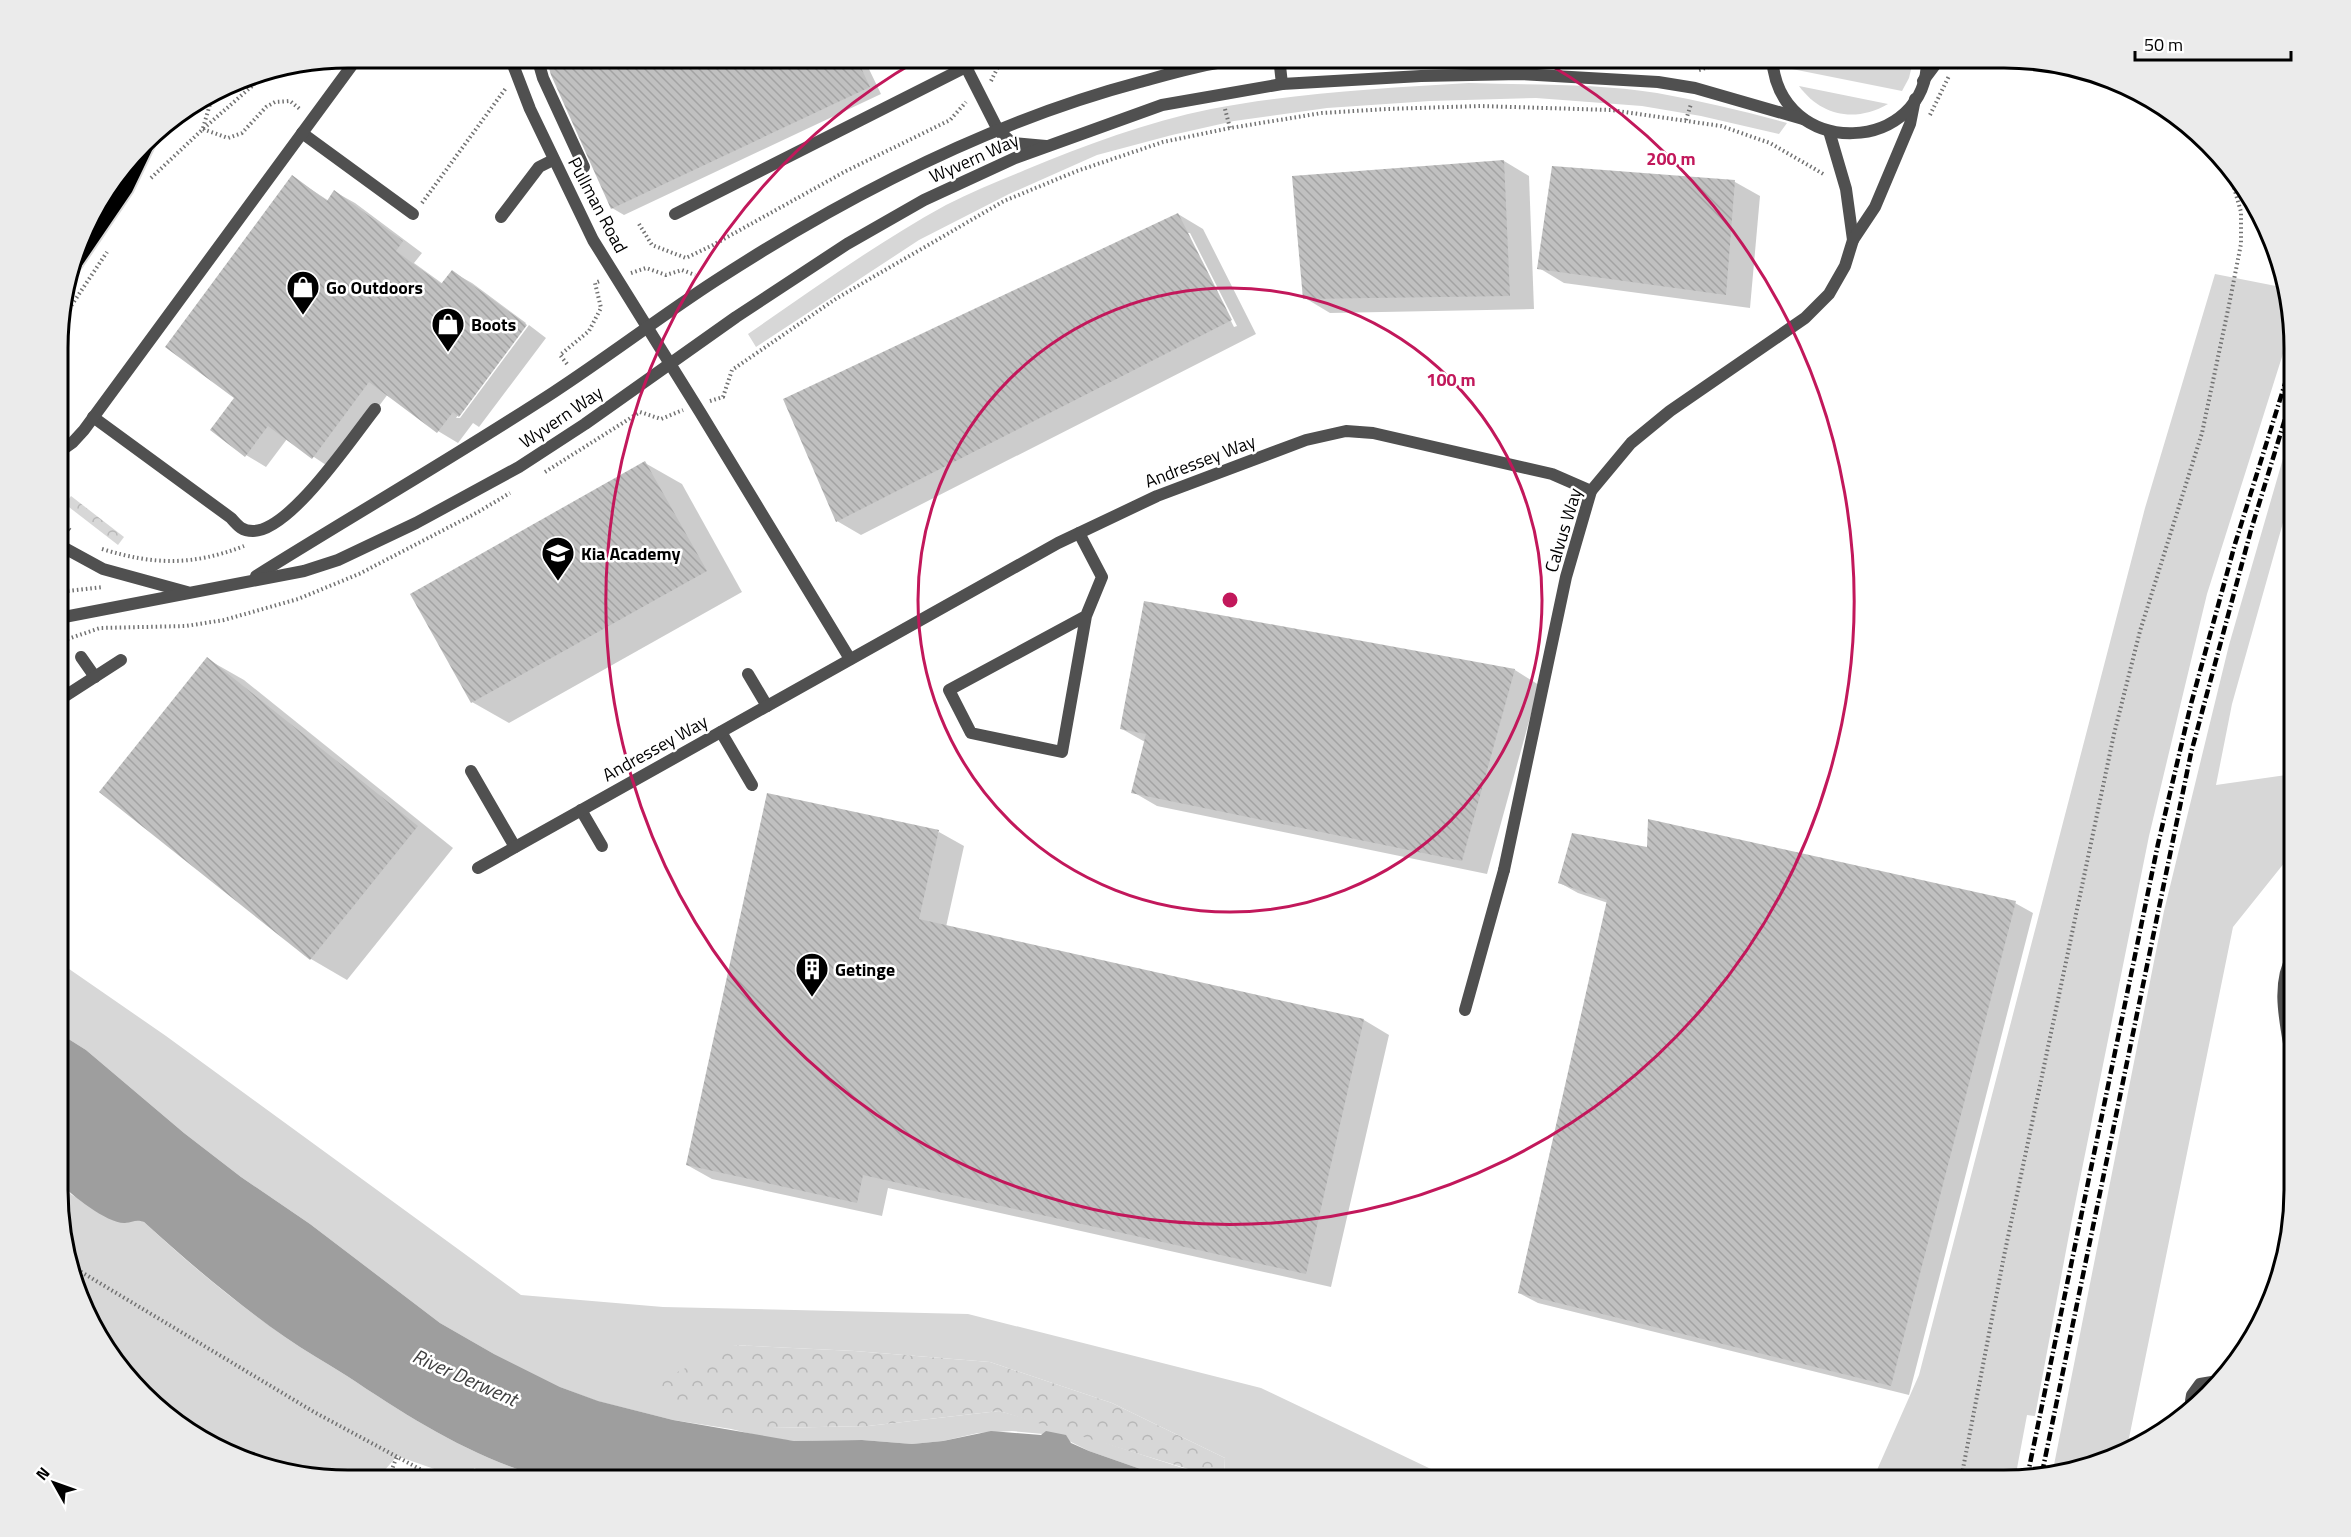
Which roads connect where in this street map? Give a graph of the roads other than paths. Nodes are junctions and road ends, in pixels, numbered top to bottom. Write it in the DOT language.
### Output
graph roads {
  1 [pos="350,68"];
  2 [pos="514,68"];
  3 [pos="540,68"];
  4 [pos="964,68"];
  5 [pos="966,68"];
  6 [pos="1194,68"];
  7 [pos="1280,68"];
  8 [pos="1511,68"];
  9 [pos="1774,68"];
  10 [pos="1925,68"];
  11 [pos="1933,68"];
  12 [pos="1521,74"];
  13 [pos="1923,81"];
  14 [pos="1282,84"];
  15 [pos="1915,98"];
  16 [pos="1803,119"];
  17 [pos="998,130"];
  18 [pos="1829,131"];
  19 [pos="302,133"];
  20 [pos="1046,146"];
  21 [pos="553,160"];
  22 [pos="136,164"];
  23 [pos="584,167"];
  24 [pos="413,214"];
  25 [pos="675,214"];
  26 [pos="501,217"];
  27 [pos="90,240"];
  28 [pos="1853,240"];
  29 [pos="647,327"];
  30 [pos="670,362"];
  31 [pos="375,408"];
  32 [pos="93,417"];
  33 [pos="68,446"];
  34 [pos="1591,491"];
  35 [pos="1079,533"];
  36 [pos="68,549"];
  37 [pos="250,580"];
  38 [pos="189,592"];
  39 [pos="68,616"];
  40 [pos="1086,616"];
  41 [pos="81,657"];
  42 [pos="850,659"];
  43 [pos="121,660"];
  44 [pos="748,674"];
  45 [pos="95,677"];
  46 [pos="68,694"];
  47 [pos="767,706"];
  48 [pos="720,732"];
  49 [pos="471,771"];
  50 [pos="752,785"];
  51 [pos="581,810"];
  52 [pos="602,846"];
  53 [pos="515,847"];
  54 [pos="478,868"];
  55 [pos="2284,976"];
  56 [pos="2284,1004"];
  57 [pos="1466,1010"];
  58 [pos="2205,1383"];
  59 [pos="2192,1396"];
  1 -- 19 [label="street"];
  2 -- 21 [label="street, Pullman Road"];
  3 -- 23 [label="street"];
  4 -- 25 [label="street"];
  5 -- 17 [label="street"];
  6 -- 17 [label="street, Wyvern Way"];
  7 -- 14 [label="street"];
  8 -- 12 [label="street"];
  9 -- 16 [label="street"];
  10 -- 13 [label="street"];
  11 -- 13 [label="street"];
  12 -- 14 [label="street, Wyvern Way"];
  12 -- 16 [label="street, Wyvern Way"];
  13 -- 15 [label="street"];
  14 -- 20 [label="street, Wyvern Way"];
  15 -- 18 [label="street"];
  15 -- 28 [label="street"];
  16 -- 18 [label="street, Wyvern Way"];
  17 -- 20 [label="street"];
  17 -- 29 [label="street, Wyvern Way"];
  18 -- 28 [label="street"];
  19 -- 24 [label="street"];
  19 -- 32 [label="street"];
  20 -- 30 [label="street, Wyvern Way"];
  21 -- 26 [label="street"];
  21 -- 29 [label="street, Pullman Road"];
  22 -- 27 [label="highway"];
  28 -- 34 [label="street, Calvus Way"];
  29 -- 30 [label="street, Pullman Road"];
  29 -- 37 [label="street, Wyvern Way"];
  30 -- 37 [label="street, Wyvern Way"];
  30 -- 42 [label="street"];
  31 -- 32 [label="street"];
  32 -- 33 [label="street"];
  34 -- 35 [label="street, Andressey Way"];
  34 -- 57 [label="street, Calvus Way"];
  35 -- 40 [label="street"];
  35 -- 42 [label="street, Andressey Way"];
  36 -- 38 [label="street, Wyvern Way"];
  37 -- 38 [label="street, Wyvern Way"];
  38 -- 39 [label="street, Wyvern Way"];
  40 -- 40 [label="street"];
  41 -- 45 [label="street"];
  42 -- 47 [label="street, Andressey Way"];
  43 -- 45 [label="street"];
  44 -- 47 [label="street"];
  45 -- 46 [label="street"];
  47 -- 48 [label="street, Andressey Way"];
  48 -- 50 [label="street"];
  48 -- 51 [label="street, Andressey Way"];
  49 -- 53 [label="street"];
  51 -- 52 [label="street"];
  51 -- 53 [label="street, Andressey Way"];
  53 -- 54 [label="street, Andressey Way"];
  55 -- 56 [label="street"];
  58 -- 59 [label="street"];
}
